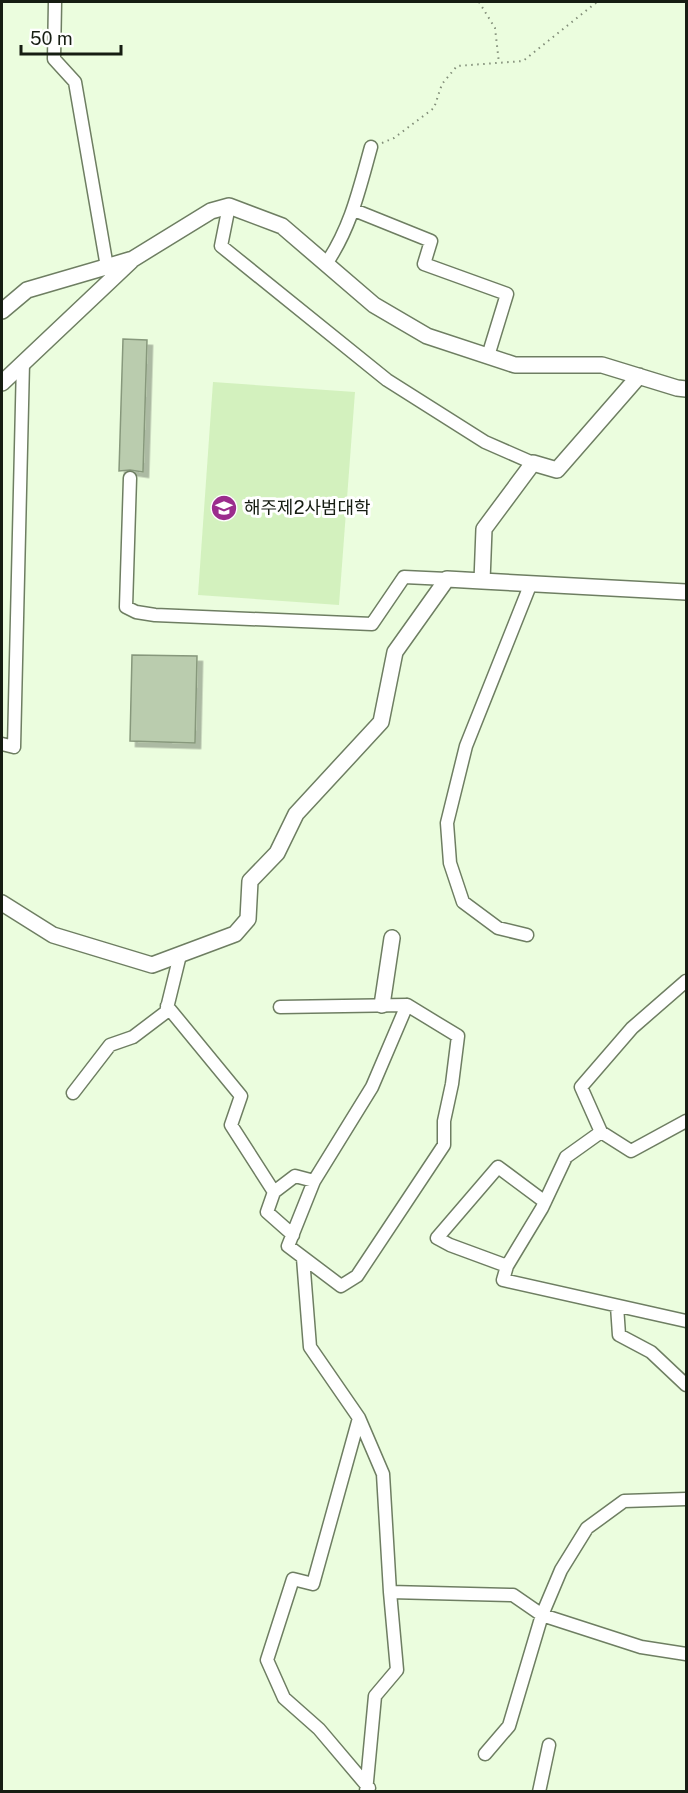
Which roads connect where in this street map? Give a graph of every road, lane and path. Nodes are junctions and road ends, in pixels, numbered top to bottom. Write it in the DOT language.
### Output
graph roads {
  1 [pos="55,2"];
  2 [pos="479,2"];
  3 [pos="597,2"];
  4 [pos="499,63"];
  5 [pos="371,147"];
  6 [pos="229,206"];
  7 [pos="354,210"];
  8 [pos="133,259"];
  9 [pos="326,264"];
  10 [pos="107,267"];
  11 [pos="2,311"];
  12 [pos="489,356"];
  13 [pos="23,362"];
  14 [pos="639,376"];
  15 [pos="2,382"];
  16 [pos="687,389"];
  17 [pos="533,463"];
  18 [pos="130,478"];
  19 [pos="447,579"];
  20 [pos="482,581"];
  21 [pos="531,583"];
  22 [pos="687,591"];
  23 [pos="2,744"];
  24 [pos="2,903"];
  25 [pos="527,935"];
  26 [pos="392,938"];
  27 [pos="180,955"];
  28 [pos="687,981"];
  29 [pos="382,1005"];
  30 [pos="407,1005"];
  31 [pos="167,1006"];
  32 [pos="280,1007"];
  33 [pos="73,1093"];
  34 [pos="687,1121"];
  35 [pos="601,1132"];
  36 [pos="314,1181"];
  37 [pos="274,1192"];
  38 [pos="545,1202"];
  39 [pos="293,1235"];
  40 [pos="303,1258"];
  41 [pos="507,1266"];
  42 [pos="617,1306"];
  43 [pos="687,1321"];
  44 [pos="687,1385"];
  45 [pos="359,1418"];
  46 [pos="687,1499"];
  47 [pos="390,1592"];
  48 [pos="542,1615"];
  49 [pos="687,1654"];
  50 [pos="549,1745"];
  51 [pos="485,1754"];
  52 [pos="368,1790"];
  53 [pos="539,1791"];
  1 -- 10 [label="street"];
  2 -- 4 [label="path"];
  3 -- 4 [label="path"];
  4 -- 5 [label="path"];
  5 -- 7 [label="street"];
  6 -- 8 [label="street"];
  6 -- 9 [label="street"];
  6 -- 17 [label="street"];
  7 -- 9 [label="street"];
  7 -- 12 [label="street"];
  8 -- 10 [label="street"];
  8 -- 13 [label="street"];
  9 -- 12 [label="street"];
  10 -- 11 [label="street"];
  12 -- 14 [label="street"];
  13 -- 15 [label="street"];
  13 -- 23 [label="street"];
  14 -- 16 [label="street"];
  14 -- 17 [label="street"];
  17 -- 20 [label="street"];
  18 -- 19 [label="street"];
  19 -- 20 [label="street"];
  19 -- 27 [label="street"];
  20 -- 21 [label="street"];
  21 -- 22 [label="street"];
  21 -- 25 [label="street"];
  24 -- 27 [label="street"];
  26 -- 29 [label="street"];
  27 -- 31 [label="street"];
  28 -- 35 [label="street"];
  29 -- 30 [label="street"];
  29 -- 32 [label="street"];
  30 -- 36 [label="street"];
  30 -- 40 [label="street"];
  31 -- 33 [label="street"];
  31 -- 37 [label="street"];
  34 -- 35 [label="street"];
  35 -- 38 [label="street"];
  36 -- 37 [label="street"];
  36 -- 39 [label="street"];
  37 -- 39 [label="street"];
  38 -- 41 [label="street"];
  38 -- 41 [label="street"];
  39 -- 40 [label="street"];
  40 -- 45 [label="street"];
  41 -- 42 [label="street"];
  42 -- 43 [label="street"];
  42 -- 44 [label="street"];
  45 -- 47 [label="street"];
  45 -- 52 [label="street"];
  46 -- 48 [label="street"];
  47 -- 48 [label="street"];
  47 -- 52 [label="street"];
  48 -- 49 [label="street"];
  48 -- 51 [label="street"];
  50 -- 53 [label="street"];
}
